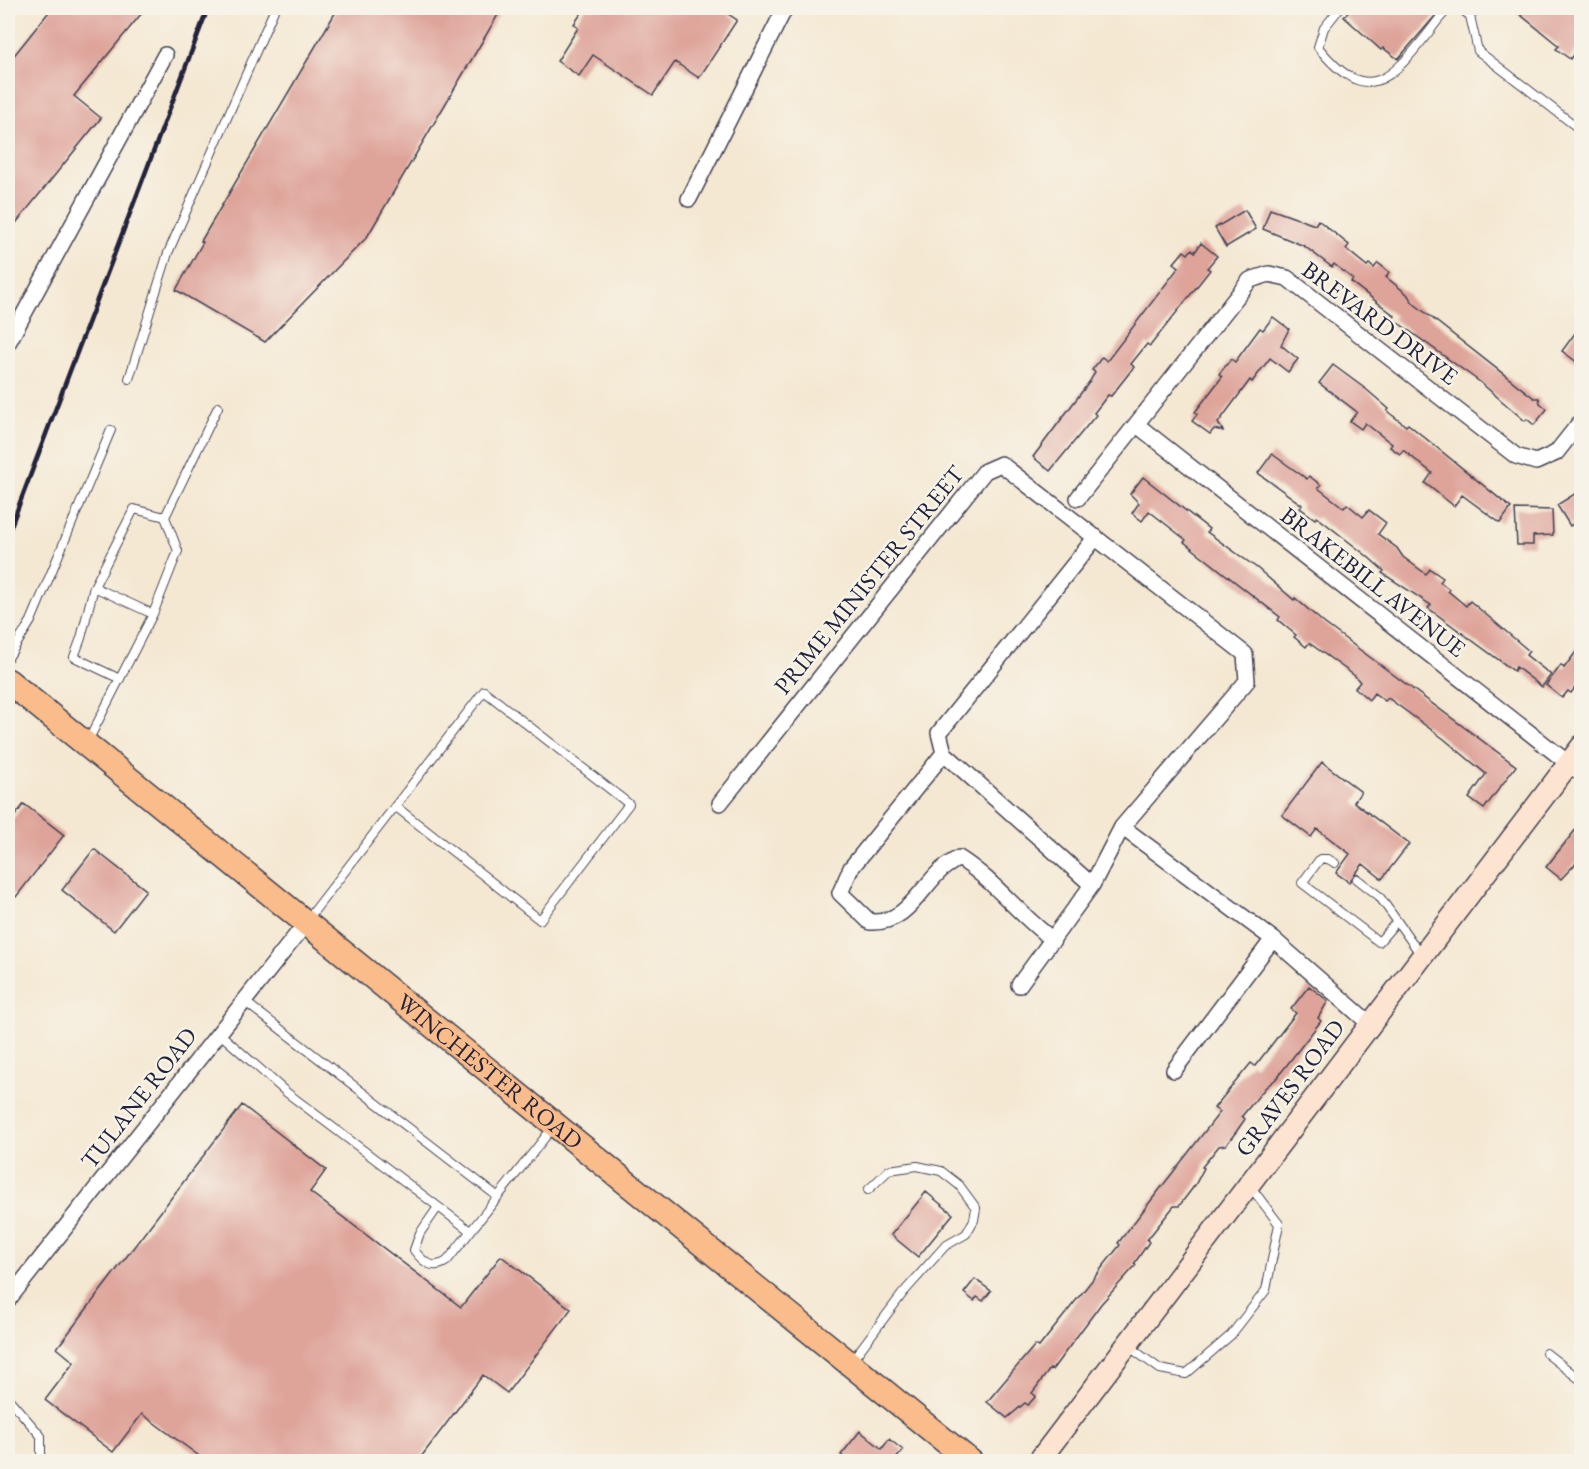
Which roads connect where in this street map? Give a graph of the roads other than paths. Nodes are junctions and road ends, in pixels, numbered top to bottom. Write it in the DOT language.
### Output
graph roads {
  1 [pos="275,8"];
  2 [pos="785,8"];
  3 [pos="1340,8"];
  4 [pos="1451,8"];
  5 [pos="1460,8"];
  6 [pos="1477,8"];
  7 [pos="1470,16"];
  8 [pos="165,55"];
  9 [pos="1581,130"];
  10 [pos="690,199"];
  11 [pos="8,343"];
  12 [pos="129,379"];
  13 [pos="218,407"];
  14 [pos="1581,420"];
  15 [pos="1137,425"];
  16 [pos="111,430"];
  17 [pos="1078,498"];
  18 [pos="165,517"];
  19 [pos="1096,537"];
  20 [pos="94,587"];
  21 [pos="153,614"];
  22 [pos="8,658"];
  23 [pos="120,680"];
  24 [pos="8,681"];
  25 [pos="86,745"];
  26 [pos="1581,746"];
  27 [pos="944,753"];
  28 [pos="1575,768"];
  29 [pos="720,803"];
  30 [pos="395,806"];
  31 [pos="1122,827"];
  32 [pos="1335,863"];
  33 [pos="1357,879"];
  34 [pos="1092,885"];
  35 [pos="1397,921"];
  36 [pos="306,923"];
  37 [pos="1273,939"];
  38 [pos="1053,940"];
  39 [pos="1422,956"];
  40 [pos="1019,985"];
  41 [pos="244,1001"];
  42 [pos="1370,1024"];
  43 [pos="219,1033"];
  44 [pos="1174,1070"];
  45 [pos="555,1125"];
  46 [pos="1249,1185"];
  47 [pos="868,1190"];
  48 [pos="497,1196"];
  49 [pos="438,1207"];
  50 [pos="469,1230"];
  51 [pos="8,1300"];
  52 [pos="1127,1345"];
  53 [pos="1546,1353"];
  54 [pos="850,1364"];
  55 [pos="1581,1381"];
  56 [pos="8,1398"];
  57 [pos="41,1461"];
  58 [pos="971,1461"];
  59 [pos="1038,1461"];
  1 -- 12 [label="lane"];
  2 -- 10 [label="street"];
  3 -- 4 [label="lane"];
  5 -- 7 [label="lane"];
  6 -- 7 [label="lane"];
  7 -- 9 [label="lane"];
  8 -- 11 [label="street"];
  13 -- 18 [label="lane"];
  14 -- 15 [label="street, BREVARD DRIVE"];
  15 -- 17 [label="street, BREVARD DRIVE"];
  15 -- 28 [label="street, BRAKEBILL AVENUE"];
  16 -- 22 [label="lane"];
  18 -- 20 [label="lane"];
  18 -- 21 [label="lane"];
  19 -- 27 [label="street"];
  19 -- 29 [label="street, PRIME MINISTER STREET"];
  19 -- 31 [label="street"];
  20 -- 21 [label="lane"];
  20 -- 23 [label="lane"];
  21 -- 23 [label="lane"];
  23 -- 25 [label="lane"];
  24 -- 25 [label="main road, WINCHESTER ROAD"];
  25 -- 36 [label="main road, WINCHESTER ROAD"];
  26 -- 28 [label="street, GRAVES ROAD"];
  27 -- 34 [label="street"];
  27 -- 38 [label="street"];
  28 -- 39 [label="street, GRAVES ROAD"];
  30 -- 30 [label="lane"];
  30 -- 36 [label="lane"];
  31 -- 34 [label="street"];
  31 -- 37 [label="street"];
  32 -- 35 [label="lane"];
  33 -- 35 [label="lane"];
  34 -- 38 [label="street"];
  35 -- 39 [label="lane"];
  36 -- 41 [label="street, TULANE ROAD"];
  36 -- 45 [label="main road, WINCHESTER ROAD"];
  37 -- 42 [label="street"];
  37 -- 44 [label="street"];
  38 -- 40 [label="street"];
  39 -- 42 [label="street, GRAVES ROAD"];
  41 -- 43 [label="street, TULANE ROAD"];
  41 -- 48 [label="lane"];
  42 -- 46 [label="street, GRAVES ROAD"];
  43 -- 49 [label="lane"];
  43 -- 51 [label="street, TULANE ROAD"];
  45 -- 48 [label="lane"];
  45 -- 54 [label="main road, WINCHESTER ROAD"];
  46 -- 52 [label="street, GRAVES ROAD"];
  46 -- 52 [label="lane"];
  47 -- 54 [label="lane"];
  48 -- 50 [label="lane"];
  49 -- 50 [label="lane"];
  49 -- 50 [label="lane"];
  52 -- 59 [label="street, GRAVES ROAD"];
  53 -- 55 [label="lane"];
  54 -- 58 [label="main road, WINCHESTER ROAD"];
  56 -- 57 [label="lane"];
}
